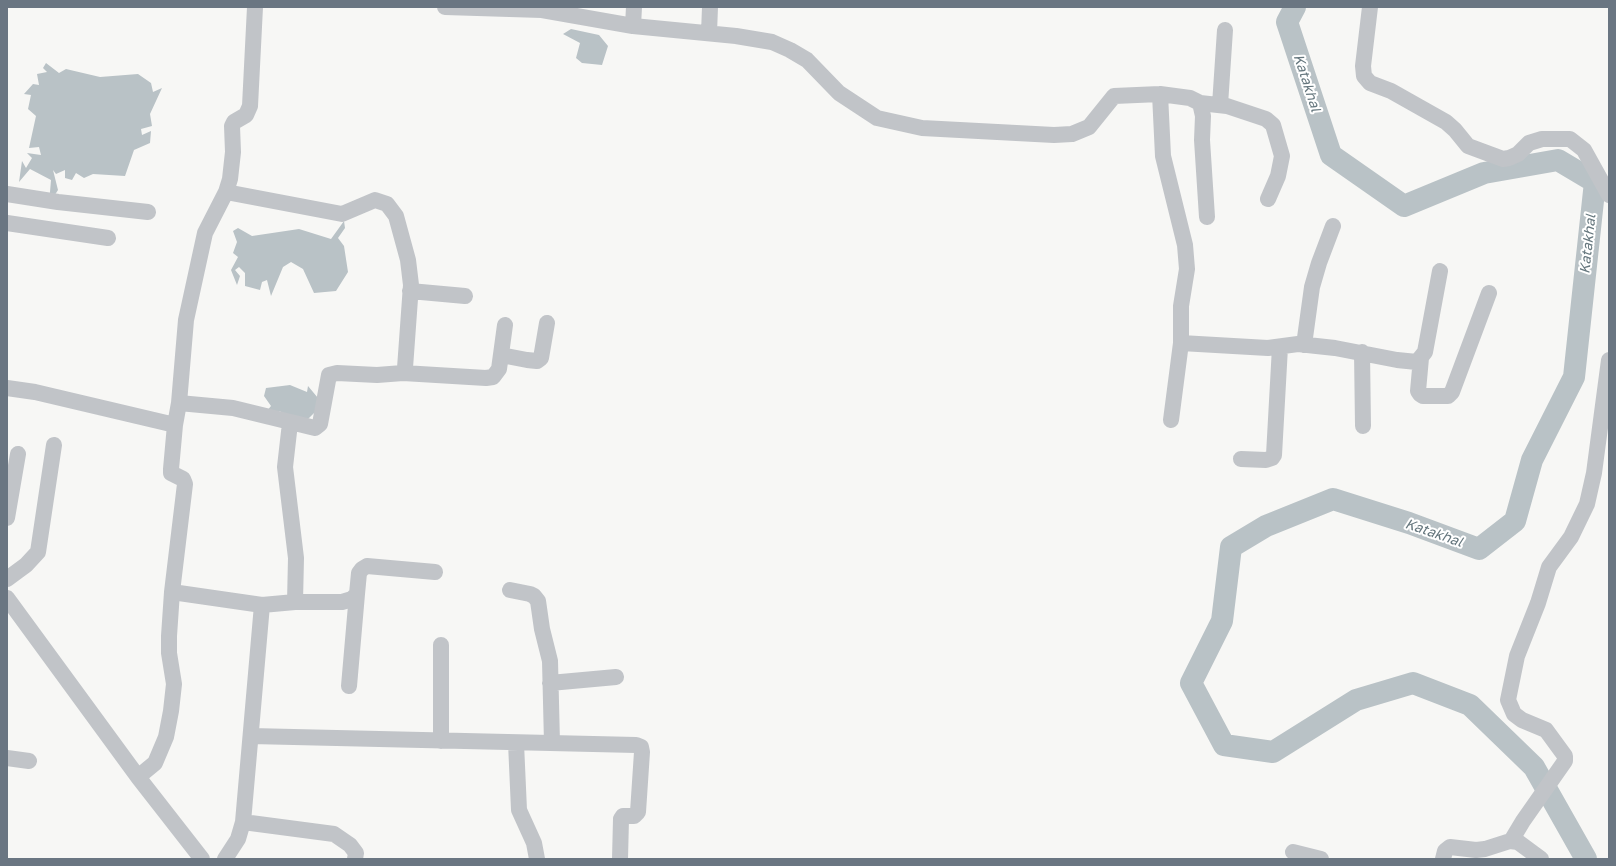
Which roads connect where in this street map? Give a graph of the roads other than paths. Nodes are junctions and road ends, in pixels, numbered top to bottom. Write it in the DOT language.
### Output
graph roads {
  1 [pos="255,7"];
  2 [pos="445,7"];
  3 [pos="634,7"];
  4 [pos="710,7"];
  5 [pos="1370,7"];
  6 [pos="534,9"];
  7 [pos="633,26"];
  8 [pos="1225,30"];
  9 [pos="709,33"];
  10 [pos="1160,94"];
  11 [pos="1200,103"];
  12 [pos="1220,105"];
  13 [pos="226,192"];
  14 [pos="7,194"];
  15 [pos="1609,195"];
  16 [pos="1268,199"];
  17 [pos="148,212"];
  18 [pos="1207,218"];
  19 [pos="7,223"];
  20 [pos="1333,226"];
  21 [pos="108,238"];
  22 [pos="1440,271"];
  23 [pos="410,291"];
  24 [pos="1489,293"];
  25 [pos="465,296"];
  26 [pos="547,323"];
  27 [pos="505,325"];
  28 [pos="1181,343"];
  29 [pos="1304,345"];
  30 [pos="1280,347"];
  31 [pos="1362,352"];
  32 [pos="501,355"];
  33 [pos="1421,358"];
  34 [pos="1609,360"];
  35 [pos="403,373"];
  36 [pos="7,388"];
  37 [pos="179,403"];
  38 [pos="1171,420"];
  39 [pos="290,424"];
  40 [pos="175,425"];
  41 [pos="1363,426"];
  42 [pos="54,445"];
  43 [pos="18,454"];
  44 [pos="1241,459"];
  45 [pos="7,518"];
  46 [pos="435,572"];
  47 [pos="16,573"];
  48 [pos="510,590"];
  49 [pos="172,592"];
  50 [pos="357,594"];
  51 [pos="7,598"];
  52 [pos="295,602"];
  53 [pos="262,605"];
  54 [pos="441,645"];
  55 [pos="616,677"];
  56 [pos="550,683"];
  57 [pos="349,686"];
  58 [pos="251,736"];
  59 [pos="441,741"];
  60 [pos="516,743"];
  61 [pos="552,743"];
  62 [pos="7,758"];
  63 [pos="28,761"];
  64 [pos="138,777"];
  65 [pos="243,822"];
  66 [pos="1511,841"];
  67 [pos="1293,852"];
  68 [pos="228,855"];
  69 [pos="202,859"];
  70 [pos="355,859"];
  71 [pos="537,859"];
  72 [pos="620,859"];
  73 [pos="1321,859"];
  74 [pos="1443,859"];
  75 [pos="1541,859"];
  1 -- 13 [label="street"];
  2 -- 6 [label="street"];
  3 -- 7 [label="street"];
  4 -- 9 [label="street"];
  5 -- 15 [label="street"];
  6 -- 7 [label="street"];
  7 -- 9 [label="street"];
  8 -- 12 [label="street"];
  9 -- 10 [label="street"];
  10 -- 11 [label="street"];
  10 -- 28 [label="street"];
  11 -- 12 [label="street"];
  11 -- 18 [label="street"];
  12 -- 16 [label="street"];
  13 -- 23 [label="street"];
  13 -- 37 [label="street"];
  14 -- 17 [label="street"];
  19 -- 21 [label="street"];
  20 -- 29 [label="street"];
  22 -- 33 [label="street"];
  23 -- 25 [label="street"];
  23 -- 35 [label="street"];
  24 -- 33 [label="street"];
  26 -- 32 [label="street"];
  27 -- 32 [label="street"];
  28 -- 30 [label="street"];
  28 -- 38 [label="street"];
  29 -- 30 [label="street"];
  29 -- 31 [label="street"];
  30 -- 44 [label="street"];
  31 -- 33 [label="street"];
  31 -- 41 [label="street"];
  32 -- 35 [label="street"];
  34 -- 66 [label="street"];
  35 -- 39 [label="street"];
  36 -- 40 [label="street"];
  37 -- 39 [label="street"];
  37 -- 40 [label="street"];
  39 -- 52 [label="street"];
  40 -- 49 [label="street"];
  42 -- 47 [label="street"];
  43 -- 45 [label="street"];
  46 -- 50 [label="street"];
  48 -- 56 [label="street"];
  49 -- 53 [label="street"];
  49 -- 64 [label="street"];
  50 -- 52 [label="street"];
  50 -- 57 [label="street"];
  51 -- 64 [label="street"];
  52 -- 53 [label="street"];
  53 -- 58 [label="street"];
  54 -- 59 [label="street"];
  55 -- 56 [label="street"];
  56 -- 61 [label="street"];
  58 -- 59 [label="street"];
  58 -- 65 [label="street"];
  59 -- 60 [label="street"];
  60 -- 61 [label="street"];
  60 -- 71 [label="street"];
  61 -- 72 [label="street"];
  62 -- 63 [label="street"];
  64 -- 69 [label="street"];
  65 -- 68 [label="street"];
  65 -- 70 [label="street"];
  66 -- 74 [label="street"];
  66 -- 75 [label="street"];
  67 -- 73 [label="street"];
}
